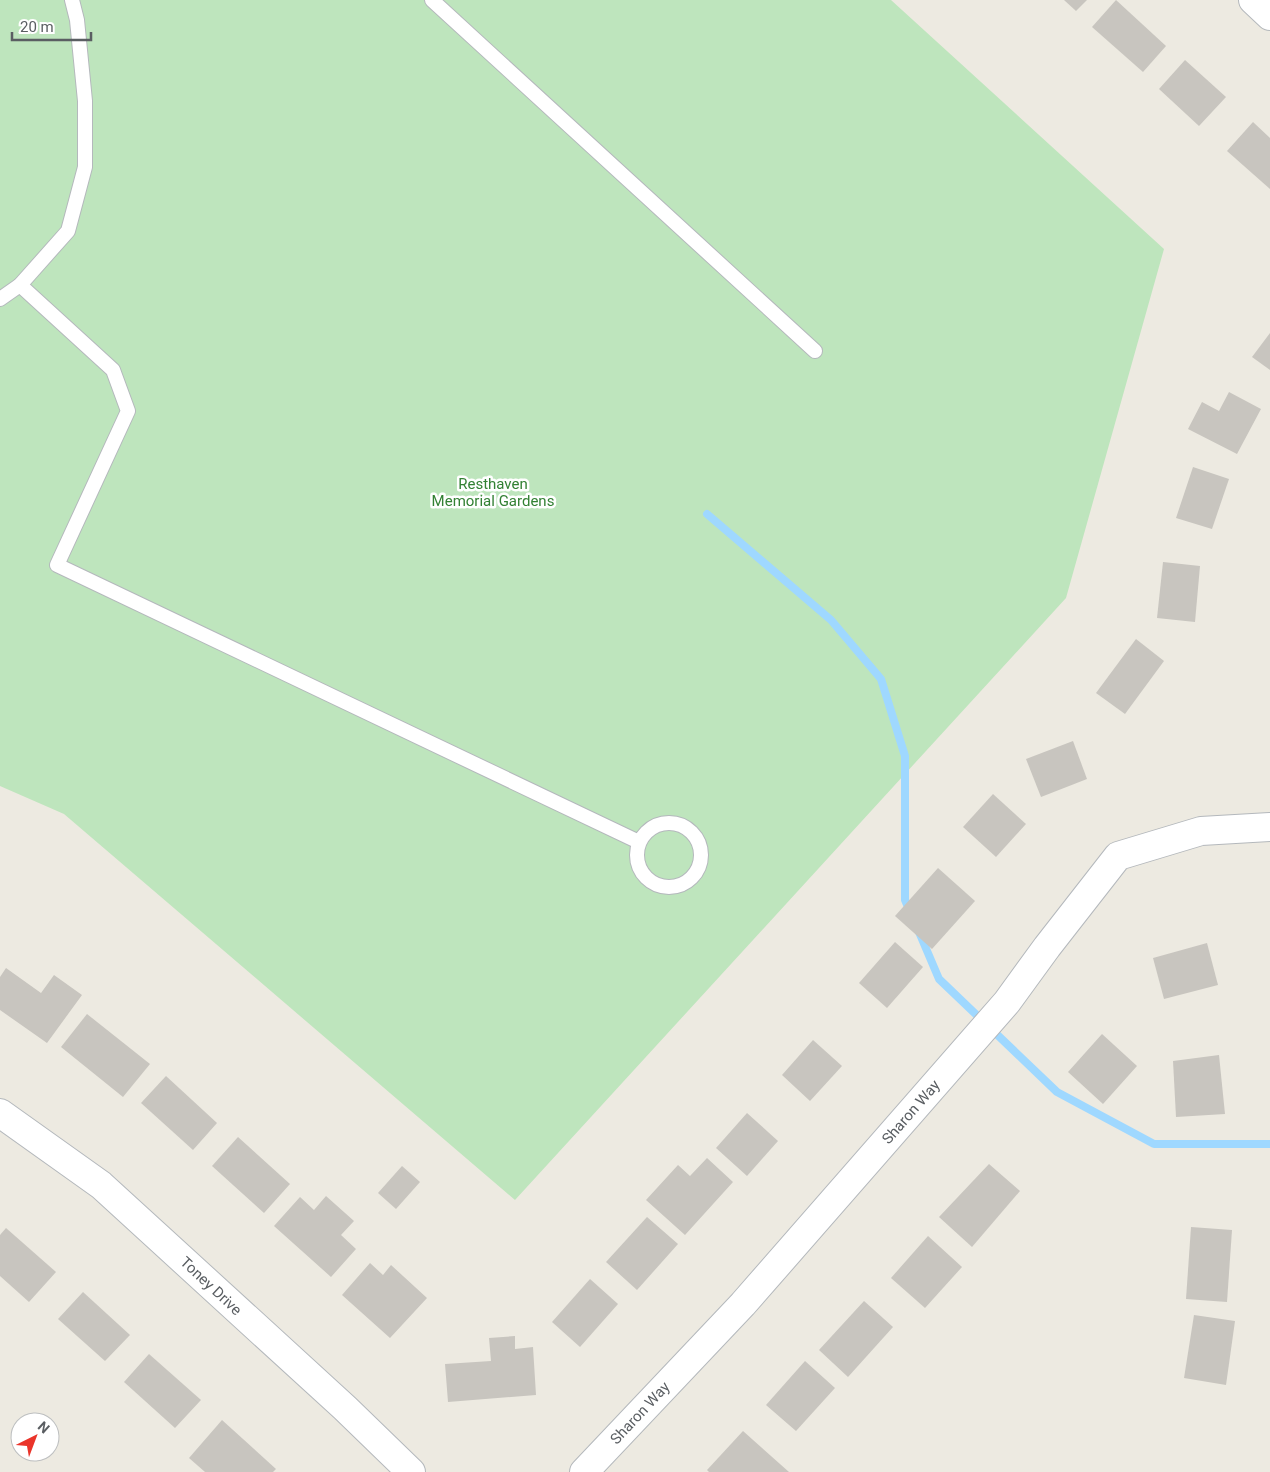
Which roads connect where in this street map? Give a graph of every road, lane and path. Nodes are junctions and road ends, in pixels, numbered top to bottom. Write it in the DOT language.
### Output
graph roads {
  1 [pos="72,0"];
  2 [pos="432,0"];
  3 [pos="1253,0"];
  4 [pos="1270,16"];
  5 [pos="20,285"];
  6 [pos="0,299"];
  7 [pos="815,351"];
  8 [pos="1270,827"];
  9 [pos="639,842"];
  10 [pos="0,1113"];
  11 [pos="411,1472"];
  12 [pos="584,1472"];
  1 -- 5 [label="lane"];
  2 -- 7 [label="lane"];
  3 -- 4 [label="street"];
  5 -- 6 [label="lane"];
  5 -- 9 [label="lane"];
  8 -- 12 [label="street, Sharon Way"];
  9 -- 9 [label="lane"];
  10 -- 11 [label="street, Toney Drive"];
}
